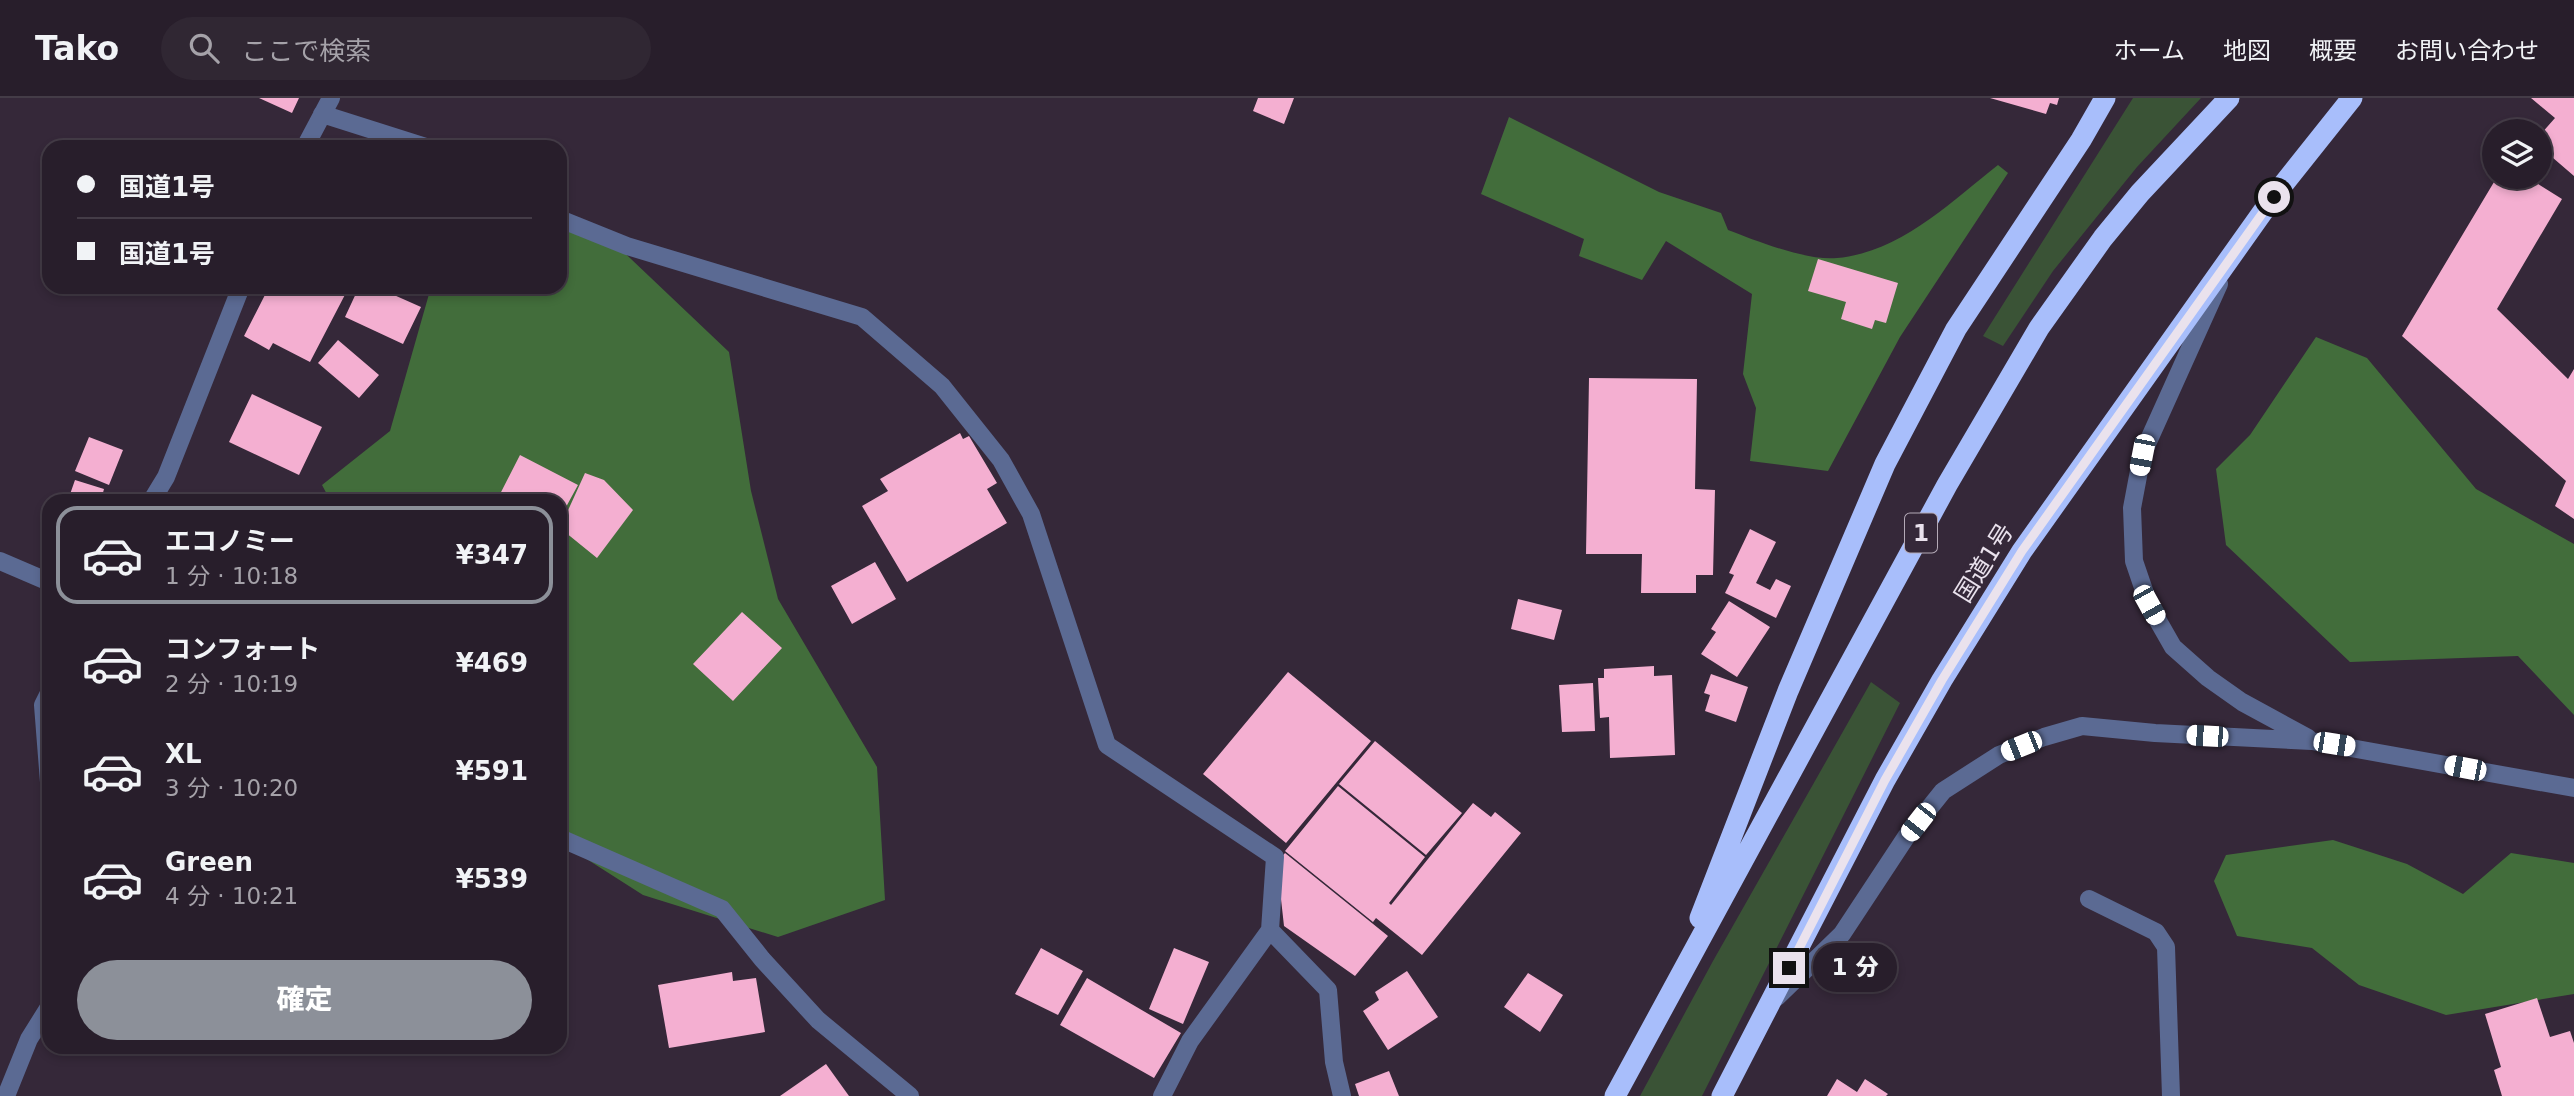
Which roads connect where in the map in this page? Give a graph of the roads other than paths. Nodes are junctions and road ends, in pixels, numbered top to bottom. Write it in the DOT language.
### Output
graph roads {
  1 [pos="2105,98"];
  2 [pos="2229,98"];
  3 [pos="2353,98"];
  4 [pos="327,106"];
  5 [pos="309,140"];
  6 [pos="409,140"];
  7 [pos="567,222"];
  8 [pos="2230,259"];
  9 [pos="238,294"];
  10 [pos="156,494"];
  11 [pos="0,561"];
  12 [pos="42,579"];
  13 [pos="2312,741"];
  14 [pos="2574,788"];
  15 [pos="567,841"];
  16 [pos="2089,899"];
  17 [pos="1270,930"];
  18 [pos="1772,1002"];
  19 [pos="1665,1004"];
  20 [pos="42,1018"];
  21 [pos="6,1096"];
  22 [pos="910,1096"];
  23 [pos="1162,1096"];
  24 [pos="1342,1096"];
  25 [pos="1615,1096"];
  26 [pos="1722,1096"];
  27 [pos="2171,1096"];
  1 -- 19 [label="highway, 1"];
  2 -- 19 [label="highway, 1"];
  3 -- 8 [label="highway, 国道1号"];
  4 -- 5 [label="street"];
  4 -- 6 [label="street"];
  7 -- 17 [label="street"];
  8 -- 13 [label="street"];
  8 -- 18 [label="highway, 国道1号"];
  9 -- 10 [label="street"];
  11 -- 12 [label="street"];
  13 -- 14 [label="street"];
  13 -- 18 [label="street"];
  15 -- 22 [label="street"];
  16 -- 27 [label="street"];
  17 -- 23 [label="street"];
  17 -- 24 [label="street"];
  18 -- 26 [label="highway, 国道1号"];
  19 -- 25 [label="highway, 1"];
  20 -- 21 [label="street"];
}
